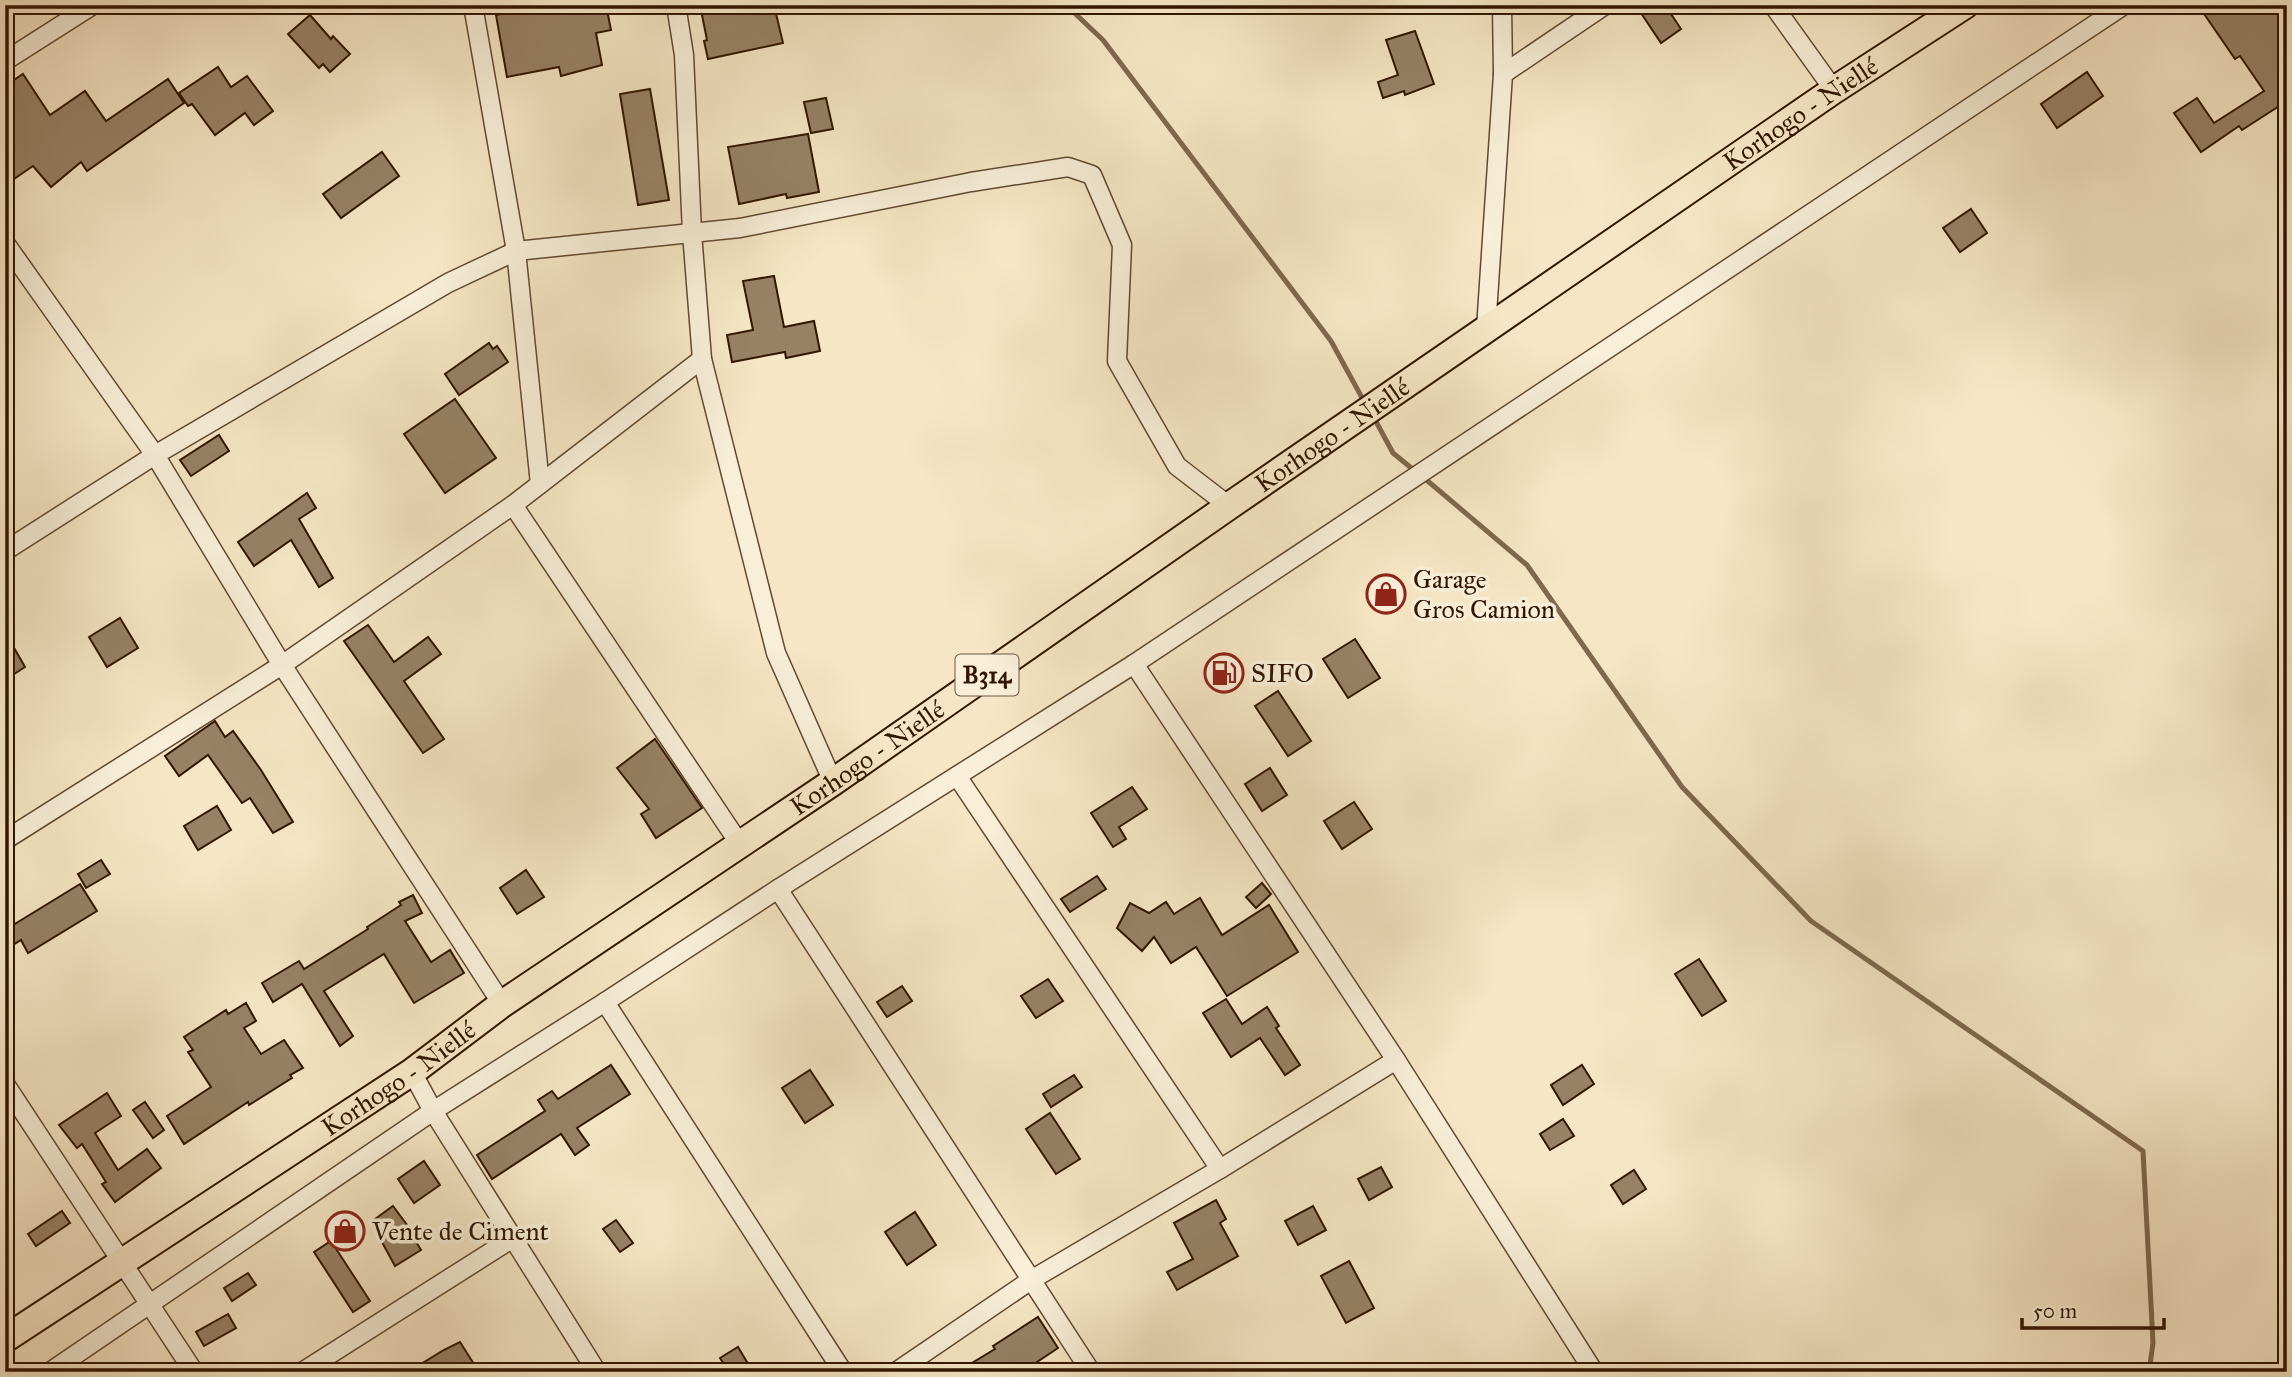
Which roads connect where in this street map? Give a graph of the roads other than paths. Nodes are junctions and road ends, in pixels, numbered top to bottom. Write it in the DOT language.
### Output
graph roads {
  1 [pos="93,5"];
  2 [pos="676,5"];
  3 [pos="1502,5"];
  4 [pos="1605,5"];
  5 [pos="1773,5"];
  6 [pos="1965,5"];
  7 [pos="2124,5"];
  8 [pos="474,11"];
  9 [pos="5,61"];
  10 [pos="1503,74"];
  11 [pos="1833,90"];
  12 [pos="692,233"];
  13 [pos="5,243"];
  14 [pos="516,251"];
  15 [pos="1486,329"];
  16 [pos="702,359"];
  17 [pos="155,455"];
  18 [pos="540,484"];
  19 [pos="513,506"];
  20 [pos="1229,506"];
  21 [pos="5,551"];
  22 [pos="1134,664"];
  23 [pos="282,665"];
  24 [pos="957,776"];
  25 [pos="833,782"];
  26 [pos="5,840"];
  27 [pos="741,846"];
  28 [pos="778,889"];
  29 [pos="605,1002"];
  30 [pos="502,1004"];
  31 [pos="1396,1060"];
  32 [pos="412,1072"];
  33 [pos="5,1084"];
  34 [pos="433,1111"];
  35 [pos="1220,1168"];
  36 [pos="513,1238"];
  37 [pos="122,1260"];
  38 [pos="1031,1280"];
  39 [pos="150,1304"];
  40 [pos="5,1339"];
  41 [pos="50,1372"];
  42 [pos="194,1372"];
  43 [pos="302,1372"];
  44 [pos="597,1372"];
  45 [pos="843,1372"];
  46 [pos="896,1372"];
  47 [pos="1091,1372"];
  48 [pos="1594,1372"];
  1 -- 9 [label="street"];
  2 -- 12 [label="street"];
  3 -- 10 [label="street"];
  4 -- 10 [label="street"];
  5 -- 11 [label="street"];
  6 -- 11 [label="main road, Korhogo - Niellé / B314"];
  7 -- 22 [label="street"];
  8 -- 14 [label="street"];
  10 -- 15 [label="street"];
  11 -- 15 [label="main road, Korhogo - Niellé / B314"];
  12 -- 14 [label="street"];
  12 -- 16 [label="street"];
  12 -- 20 [label="street"];
  13 -- 17 [label="street"];
  14 -- 17 [label="street"];
  14 -- 18 [label="street"];
  15 -- 20 [label="main road, Korhogo - Niellé / B314"];
  16 -- 18 [label="street"];
  16 -- 25 [label="street"];
  17 -- 21 [label="street"];
  17 -- 23 [label="street"];
  18 -- 19 [label="street"];
  19 -- 23 [label="street"];
  19 -- 27 [label="street"];
  20 -- 25 [label="main road, Korhogo - Niellé / B314"];
  22 -- 24 [label="street"];
  22 -- 31 [label="street"];
  23 -- 26 [label="street"];
  23 -- 30 [label="street"];
  24 -- 28 [label="street"];
  24 -- 35 [label="street"];
  25 -- 27 [label="main road, Korhogo - Niellé / B314"];
  27 -- 30 [label="main road, Korhogo - Niellé / B314"];
  28 -- 29 [label="street"];
  28 -- 38 [label="street"];
  29 -- 34 [label="street"];
  29 -- 45 [label="street"];
  30 -- 32 [label="main road, Korhogo - Niellé / B314"];
  31 -- 35 [label="street"];
  31 -- 48 [label="street"];
  32 -- 34 [label="street"];
  32 -- 37 [label="main road, Korhogo - Niellé / B314"];
  33 -- 37 [label="street"];
  34 -- 36 [label="street"];
  34 -- 39 [label="street"];
  35 -- 38 [label="street"];
  36 -- 43 [label="street"];
  36 -- 44 [label="street"];
  37 -- 39 [label="street"];
  37 -- 40 [label="main road, Korhogo - Niellé / B314"];
  38 -- 46 [label="street"];
  38 -- 47 [label="street"];
  39 -- 41 [label="street"];
  39 -- 42 [label="street"];
}
